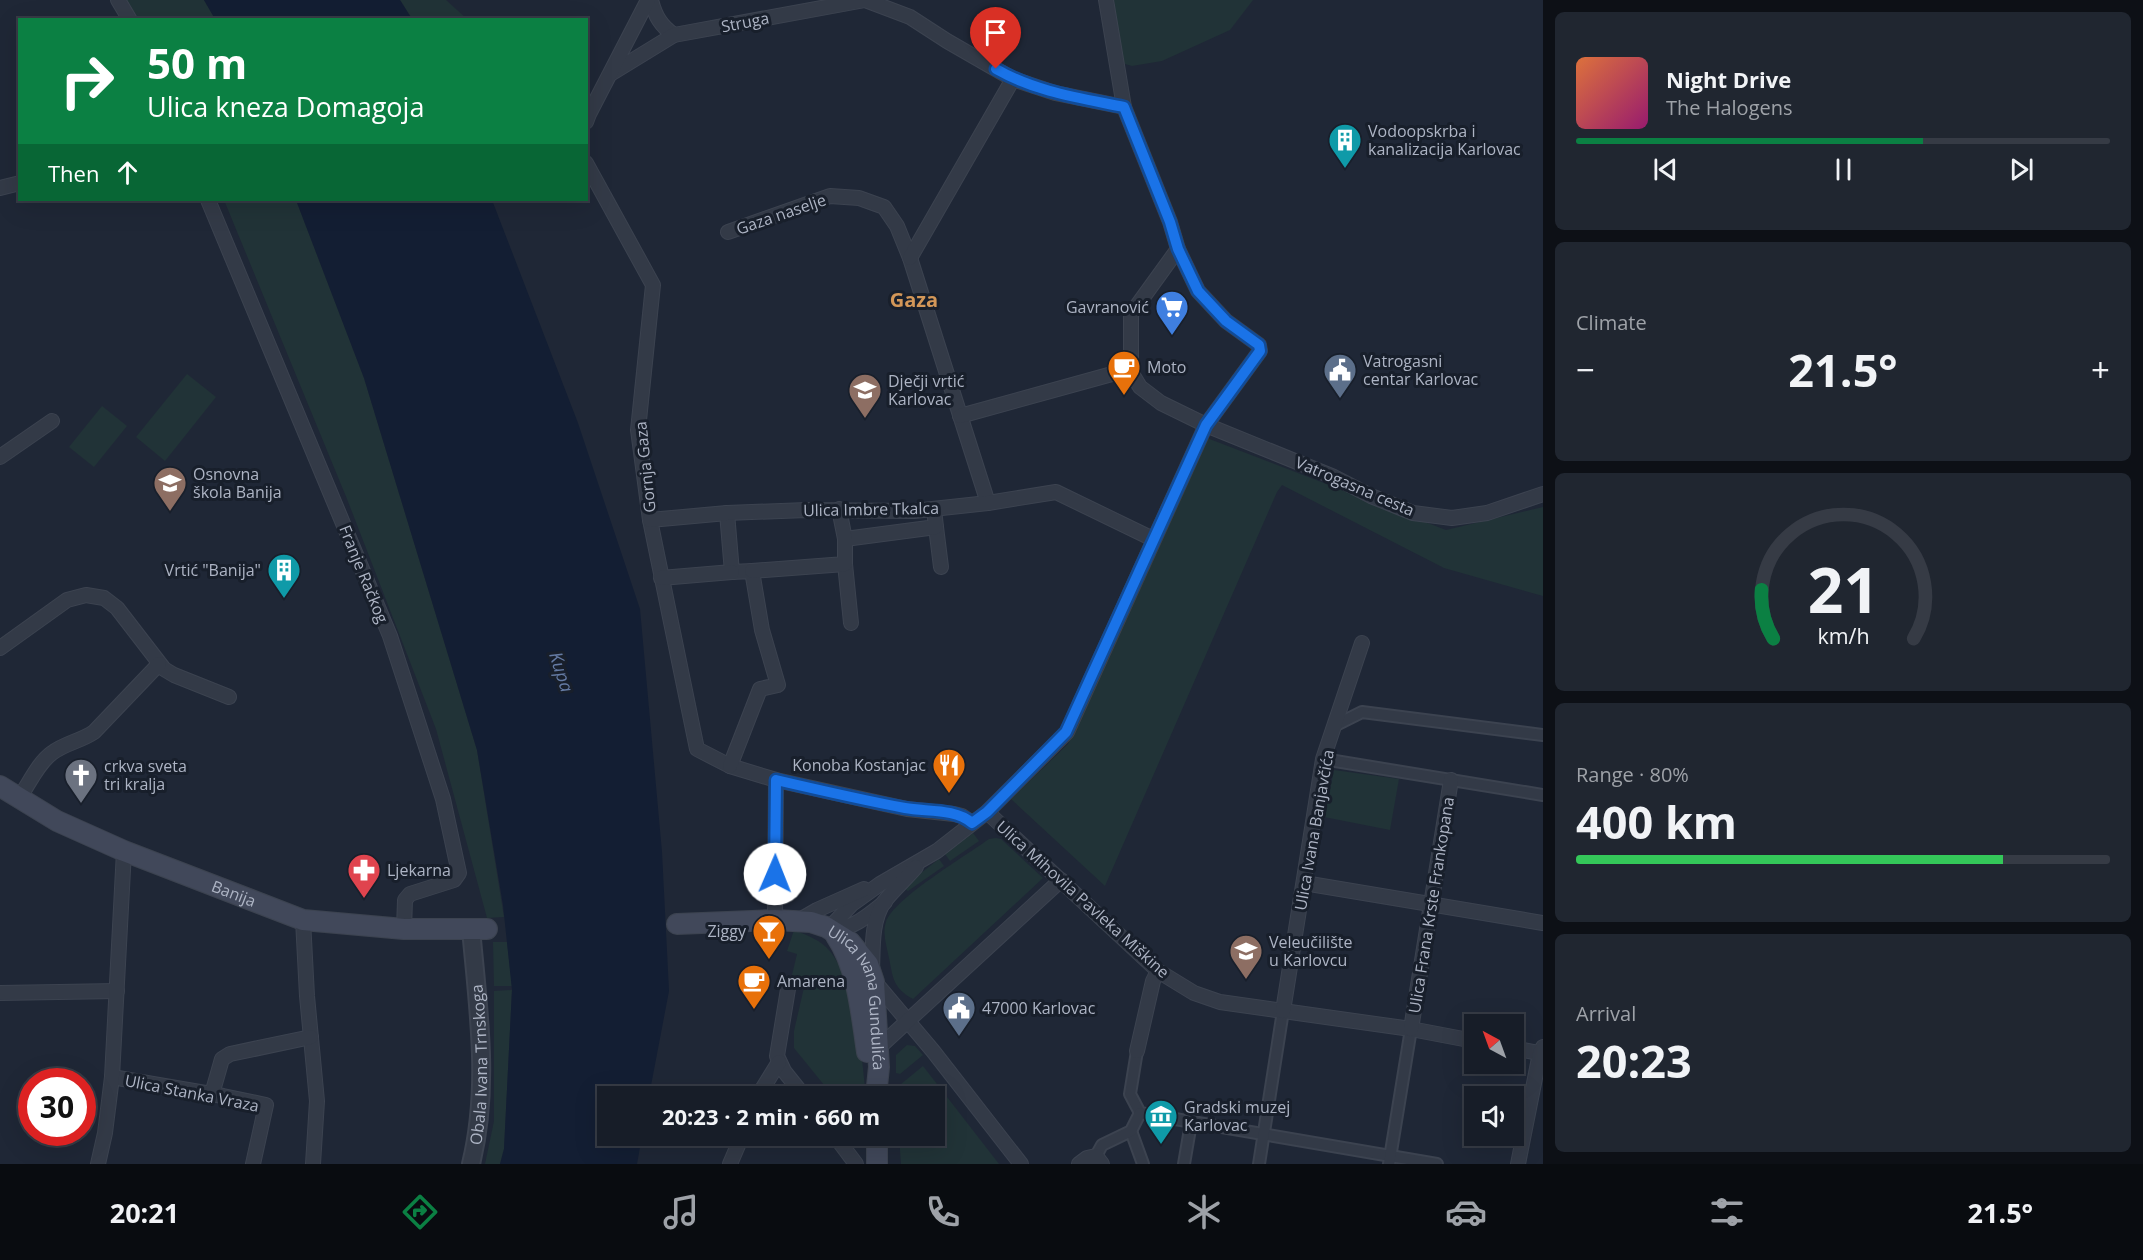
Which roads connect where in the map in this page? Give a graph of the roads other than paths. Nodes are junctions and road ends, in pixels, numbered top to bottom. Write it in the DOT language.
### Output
graph roads {
  1 [pos="118,0"];
  2 [pos="650,0"];
  3 [pos="1106,0"];
  4 [pos="129,18"];
  5 [pos="675,35"];
  6 [pos="612,73"];
  7 [pos="1013,79"];
  8 [pos="1124,107"];
  9 [pos="588,117"];
  10 [pos="588,167"];
  11 [pos="18,184"];
  12 [pos="0,188"];
  13 [pos="208,201"];
  14 [pos="728,232"];
  15 [pos="1178,249"];
  16 [pos="910,258"];
  17 [pos="1113,374"];
  18 [pos="960,416"];
  19 [pos="52,420"];
  20 [pos="1206,425"];
  21 [pos="0,458"];
  22 [pos="1543,494"];
  23 [pos="988,503"];
  24 [pos="839,509"];
  25 [pos="934,509"];
  26 [pos="727,513"];
  27 [pos="650,520"];
  28 [pos="936,527"];
  29 [pos="845,539"];
  30 [pos="1153,539"];
  31 [pos="845,564"];
  32 [pos="941,567"];
  33 [pos="752,571"];
  34 [pos="732,572"];
  35 [pos="661,578"];
  36 [pos="851,622"];
  37 [pos="1362,643"];
  38 [pos="0,646"];
  39 [pos="159,664"];
  40 [pos="229,698"];
  41 [pos="1334,726"];
  42 [pos="1543,735"];
  43 [pos="1323,759"];
  44 [pos="730,766"];
  45 [pos="776,780"];
  46 [pos="1450,780"];
  47 [pos="0,786"];
  48 [pos="1543,795"];
  49 [pos="19,798"];
  50 [pos="987,812"];
  51 [pos="972,823"];
  52 [pos="124,851"];
  53 [pos="920,862"];
  54 [pos="1061,880"];
  55 [pos="1304,883"];
  56 [pos="880,884"];
  57 [pos="885,902"];
  58 [pos="1432,903"];
  59 [pos="303,920"];
  60 [pos="775,920"];
  61 [pos="798,921"];
  62 [pos="1543,923"];
  63 [pos="677,924"];
  64 [pos="404,929"];
  65 [pos="479,929"];
  66 [pos="837,938"];
  67 [pos="1158,971"];
  68 [pos="873,977"];
  69 [pos="789,983"];
  70 [pos="117,990"];
  71 [pos="0,993"];
  72 [pos="1283,1011"];
  73 [pos="906,1021"];
  74 [pos="1411,1029"];
  75 [pos="311,1036"];
  76 [pos="1464,1039"];
  77 [pos="1524,1049"];
  78 [pos="1137,1051"];
  79 [pos="1542,1052"];
  80 [pos="873,1054"];
  81 [pos="779,1062"];
  82 [pos="112,1077"];
  83 [pos="768,1078"];
  84 [pos="789,1078"];
  85 [pos="764,1086"];
  86 [pos="796,1086"];
  87 [pos="876,1086"];
  88 [pos="212,1094"];
  89 [pos="1140,1113"];
  90 [pos="1191,1123"];
  91 [pos="1131,1131"];
  92 [pos="1263,1135"];
  93 [pos="738,1146"];
  94 [pos="842,1146"];
  95 [pos="877,1151"];
  96 [pos="853,1160"];
  97 [pos="1099,1160"];
  98 [pos="1389,1161"];
  99 [pos="98,1164"];
  100 [pos="253,1164"];
  101 [pos="313,1164"];
  102 [pos="471,1164"];
  103 [pos="730,1164"];
  104 [pos="1021,1164"];
  105 [pos="1079,1164"];
  106 [pos="1143,1164"];
  107 [pos="1184,1164"];
  108 [pos="1259,1164"];
  109 [pos="1437,1164"];
  110 [pos="1518,1164"];
  1 -- 4 [label="street"];
  2 -- 5 [label="street"];
  2 -- 6 [label="street"];
  3 -- 8 [label="street"];
  5 -- 6 [label="street, Struga"];
  5 -- 7 [label="street, Struga"];
  6 -- 9 [label="street"];
  7 -- 8 [label="street, Struga"];
  7 -- 16 [label="street"];
  8 -- 15 [label="street"];
  10 -- 27 [label="street, Gornja Gaza"];
  11 -- 12 [label="street"];
  13 -- 64 [label="street, Franje Račkog"];
  14 -- 16 [label="street, Gaza naselje"];
  15 -- 20 [label="street"];
  15 -- 20 [label="street, Vatrogasna cesta"];
  16 -- 18 [label="street, Gaza naselje"];
  17 -- 18 [label="street"];
  18 -- 23 [label="street, Gaza naselje"];
  19 -- 21 [label="street"];
  20 -- 22 [label="street, Vatrogasna cesta"];
  20 -- 30 [label="street"];
  23 -- 25 [label="street, Ulica Imbre Tkalca"];
  23 -- 30 [label="street, Ulica Imbre Tkalca"];
  24 -- 25 [label="street, Ulica Imbre Tkalca"];
  24 -- 26 [label="street, Ulica Imbre Tkalca"];
  24 -- 29 [label="street"];
  25 -- 28 [label="street"];
  26 -- 27 [label="street, Ulica Imbre Tkalca"];
  26 -- 34 [label="street"];
  27 -- 35 [label="street, Gornja Gaza"];
  28 -- 29 [label="street"];
  28 -- 32 [label="street"];
  29 -- 31 [label="street"];
  30 -- 50 [label="street"];
  31 -- 33 [label="street"];
  31 -- 36 [label="street"];
  33 -- 34 [label="street"];
  33 -- 44 [label="street"];
  34 -- 35 [label="street"];
  35 -- 44 [label="street, Gornja Gaza"];
  37 -- 41 [label="street, Ulica Ivana Banjavčića"];
  38 -- 39 [label="street"];
  39 -- 40 [label="street"];
  39 -- 49 [label="street"];
  41 -- 42 [label="street"];
  41 -- 43 [label="street, Ulica Ivana Banjavčića"];
  43 -- 46 [label="street"];
  43 -- 55 [label="street, Ulica Ivana Banjavčića"];
  44 -- 45 [label="street"];
  45 -- 51 [label="street"];
  45 -- 60 [label="street"];
  46 -- 48 [label="street"];
  46 -- 58 [label="street, Ulica Frana Krste Frankopana"];
  47 -- 49 [label="main road, Banija"];
  49 -- 52 [label="main road, Banija"];
  50 -- 51 [label="street"];
  50 -- 54 [label="street, Ulica Mihovila Pavleka Miškine"];
  51 -- 53 [label="street"];
  52 -- 59 [label="main road, Banija"];
  52 -- 70 [label="street"];
  53 -- 56 [label="street"];
  53 -- 57 [label="street"];
  54 -- 67 [label="street, Ulica Mihovila Pavleka Miškine"];
  54 -- 73 [label="street"];
  55 -- 58 [label="street"];
  55 -- 72 [label="street, Ulica Ivana Banjavčića"];
  56 -- 61 [label="street"];
  56 -- 66 [label="street"];
  57 -- 66 [label="street"];
  57 -- 68 [label="street"];
  58 -- 62 [label="street"];
  58 -- 74 [label="street, Ulica Frana Krste Frankopana"];
  59 -- 64 [label="main road, Banija"];
  59 -- 75 [label="street"];
  60 -- 61 [label="main road"];
  60 -- 63 [label="main road"];
  61 -- 66 [label="main road"];
  64 -- 65 [label="main road, Banija"];
  65 -- 102 [label="street, Obala Ivana Trnskoga"];
  66 -- 68 [label="main road, Ulica Ivana Gundulića"];
  66 -- 80 [label="main road, Ulica Ivana Gundulića"];
  67 -- 72 [label="street, Ulica Mihovila Pavleka Miškine"];
  67 -- 78 [label="street"];
  68 -- 73 [label="street"];
  68 -- 80 [label="main road, Ulica Ivana Gundulića"];
  69 -- 81 [label="street"];
  70 -- 71 [label="street"];
  70 -- 82 [label="street"];
  72 -- 74 [label="street, Ulica Mihovila Pavleka Miškine"];
  72 -- 92 [label="street, Ulica Ivana Banjavčića"];
  73 -- 80 [label="street"];
  73 -- 104 [label="street"];
  74 -- 76 [label="street, Ulica Mihovila Pavleka Miškine"];
  74 -- 98 [label="street"];
  75 -- 88 [label="street"];
  75 -- 101 [label="street"];
  77 -- 79 [label="street"];
  78 -- 89 [label="street"];
  79 -- 110 [label="street"];
  80 -- 87 [label="main road, Ulica Ivana Gundulića"];
  81 -- 83 [label="street"];
  81 -- 84 [label="street"];
  82 -- 88 [label="street, Ulica Stanka Vraza"];
  82 -- 99 [label="street, Ulica Stanka Vraza"];
  83 -- 84 [label="street"];
  83 -- 85 [label="street"];
  84 -- 86 [label="street"];
  88 -- 100 [label="street, Ulica Stanka Vraza"];
  89 -- 90 [label="street"];
  89 -- 91 [label="street"];
  90 -- 92 [label="street"];
  90 -- 107 [label="street"];
  91 -- 97 [label="street"];
  91 -- 106 [label="street"];
  92 -- 98 [label="street"];
  92 -- 108 [label="street, Ulica Ivana Banjavčića"];
  93 -- 103 [label="street"];
  94 -- 96 [label="street"];
  95 -- 96 [label="street"];
  97 -- 105 [label="street"];
  98 -- 109 [label="street"];
}
